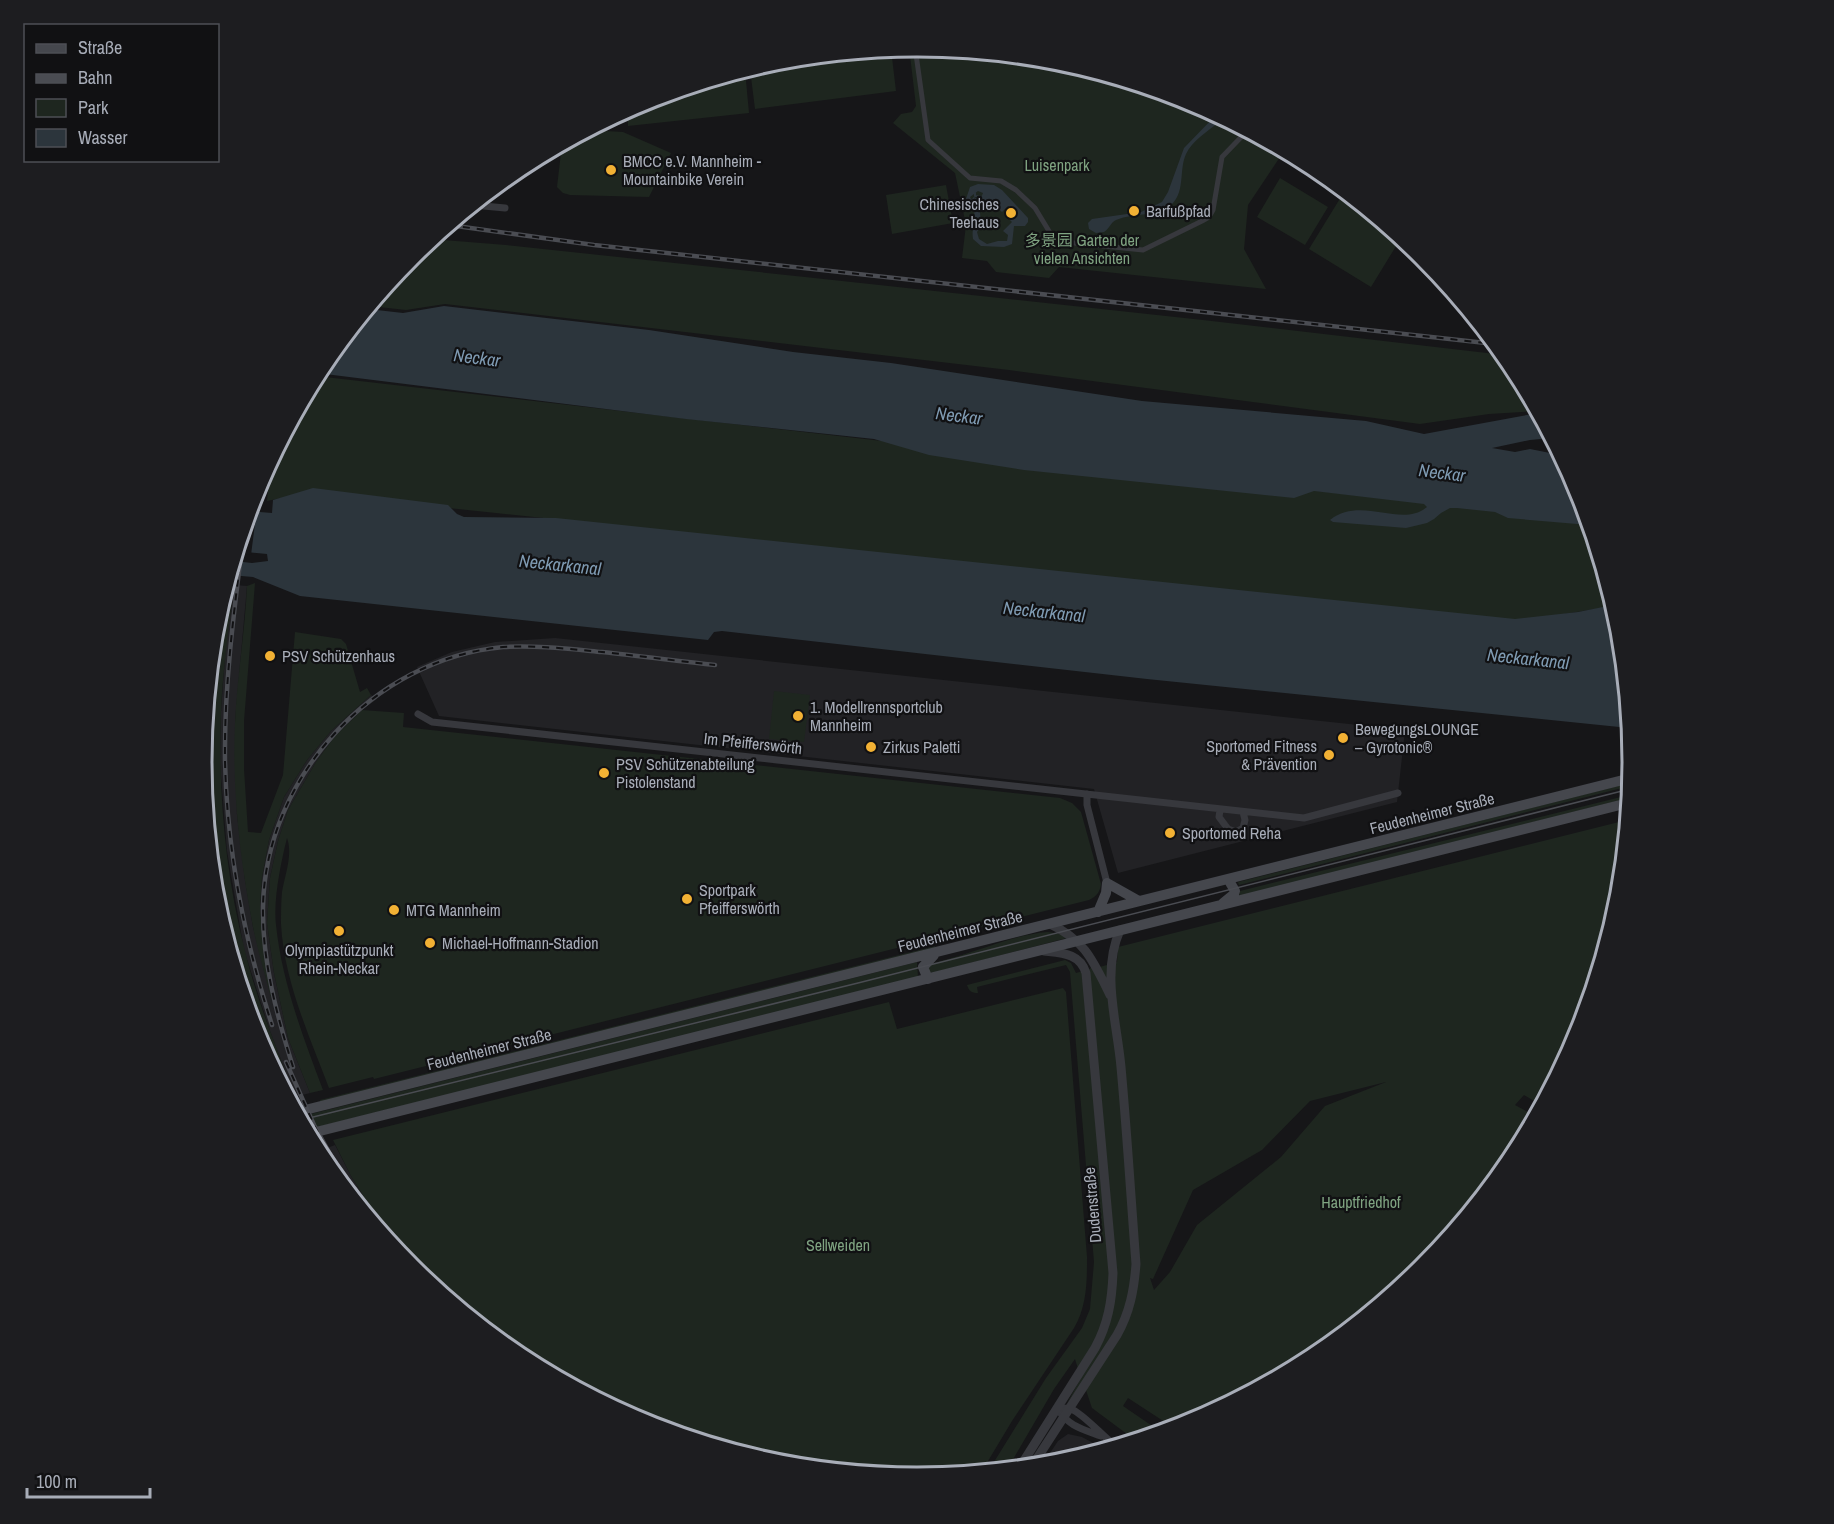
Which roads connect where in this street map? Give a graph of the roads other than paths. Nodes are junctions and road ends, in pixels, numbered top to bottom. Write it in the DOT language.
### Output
graph roads {
  1 [pos="916,57"];
  2 [pos="1242,137"];
  3 [pos="484,206"];
  4 [pos="505,208"];
  5 [pos="418,714"];
  6 [pos="1621,780"];
  7 [pos="1398,793"];
  8 [pos="1087,794"];
  9 [pos="1620,805"];
  10 [pos="1220,810"];
  11 [pos="1243,812"];
  12 [pos="1228,879"];
  13 [pos="1107,883"];
  14 [pos="1139,901"];
  15 [pos="1220,906"];
  16 [pos="1098,912"];
  17 [pos="1050,924"];
  18 [pos="1120,930"];
  19 [pos="1078,941"];
  20 [pos="1038,951"];
  21 [pos="937,953"];
  22 [pos="928,979"];
  23 [pos="1112,1000"];
  24 [pos="304,1110"];
  25 [pos="317,1132"];
  26 [pos="1057,1408"];
  27 [pos="1070,1409"];
  28 [pos="1063,1419"];
  29 [pos="1104,1437"];
  30 [pos="1108,1440"];
  31 [pos="1039,1456"];
  32 [pos="1026,1458"];
  1 -- 2 [label="street"];
  3 -- 4 [label="street"];
  5 -- 8 [label="street, Im Pfeifferswörth"];
  6 -- 12 [label="main road, Feudenheimer Straße"];
  7 -- 11 [label="street, Im Pfeifferswörth"];
  8 -- 10 [label="street, Im Pfeifferswörth"];
  8 -- 13 [label="street"];
  9 -- 15 [label="main road"];
  10 -- 11 [label="street, Im Pfeifferswörth"];
  10 -- 11 [label="street"];
  12 -- 14 [label="main road, Feudenheimer Straße"];
  12 -- 15 [label="main road"];
  13 -- 14 [label="main road"];
  13 -- 16 [label="main road"];
  14 -- 16 [label="main road, Feudenheimer Straße"];
  15 -- 18 [label="main road"];
  16 -- 17 [label="main road, Feudenheimer Straße"];
  17 -- 19 [label="street"];
  17 -- 21 [label="main road, Feudenheimer Straße"];
  18 -- 19 [label="main road"];
  18 -- 23 [label="street"];
  19 -- 20 [label="main road"];
  19 -- 23 [label="street"];
  20 -- 22 [label="main road"];
  20 -- 26 [label="street, Dudenstraße"];
  21 -- 22 [label="main road"];
  21 -- 24 [label="main road, Feudenheimer Straße"];
  22 -- 25 [label="main road"];
  23 -- 27 [label="street"];
  26 -- 27 [label="street"];
  26 -- 28 [label="street"];
  26 -- 32 [label="street, Dudenstraße"];
  27 -- 28 [label="street"];
  27 -- 29 [label="street"];
  28 -- 29 [label="street"];
  28 -- 31 [label="street"];
  29 -- 30 [label="street"];
}
